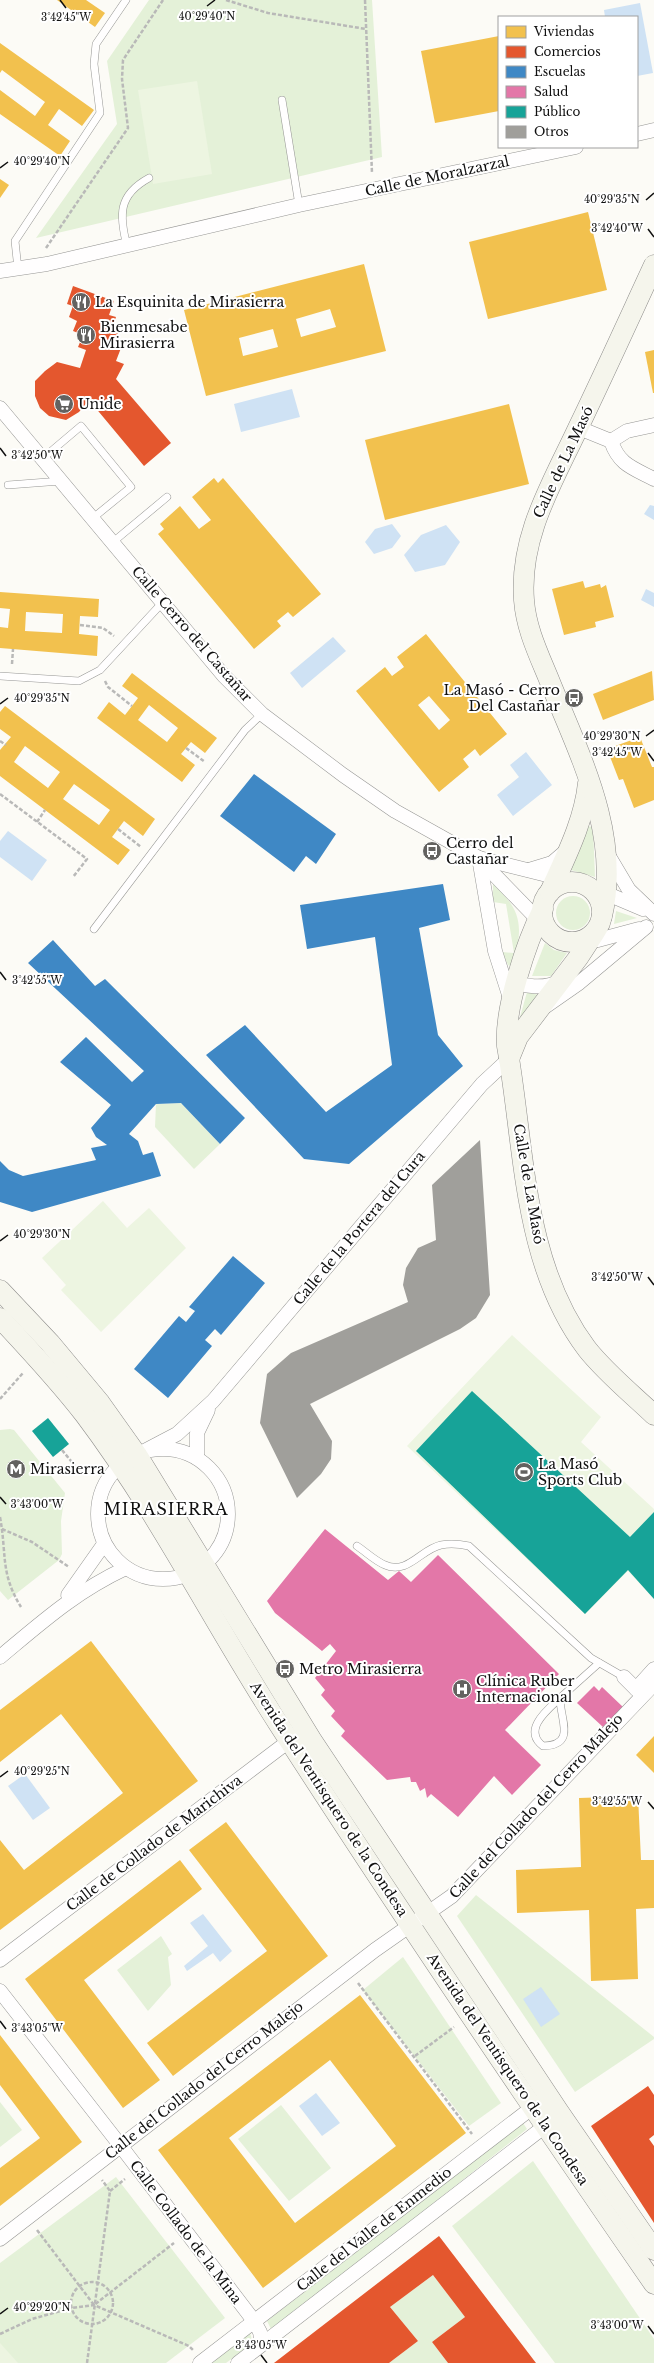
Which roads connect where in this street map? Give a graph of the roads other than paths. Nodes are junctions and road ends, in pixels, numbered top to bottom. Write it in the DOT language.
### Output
graph roads {
  1 [pos="126,0"];
  2 [pos="282,100"];
  3 [pos="654,130"];
  4 [pos="638,134"];
  5 [pos="571,148"];
  6 [pos="149,178"];
  7 [pos="299,206"];
  8 [pos="127,246"];
  9 [pos="654,265"];
  10 [pos="6,271"];
  11 [pos="0,408"];
  12 [pos="654,425"];
  13 [pos="579,428"];
  14 [pos="611,441"];
  15 [pos="42,459"];
  16 [pos="654,479"];
  17 [pos="62,481"];
  18 [pos="8,485"];
  19 [pos="167,497"];
  20 [pos="93,518"];
  21 [pos="113,542"];
  22 [pos="163,602"];
  23 [pos="0,676"];
  24 [pos="262,714"];
  25 [pos="588,779"];
  26 [pos="569,848"];
  27 [pos="607,852"];
  28 [pos="479,858"];
  29 [pos="522,870"];
  30 [pos="607,893"];
  31 [pos="557,900"];
  32 [pos="654,914"];
  33 [pos="650,926"];
  34 [pos="94,929"];
  35 [pos="589,932"];
  36 [pos="560,981"];
  37 [pos="509,985"];
  38 [pos="538,1011"];
  39 [pos="509,1059"];
  40 [pos="0,1290"];
  41 [pos="0,1318"];
  42 [pos="212,1401"];
  43 [pos="654,1415"];
  44 [pos="137,1454"];
  45 [pos="198,1458"];
  46 [pos="120,1465"];
  47 [pos="104,1544"];
  48 [pos="357,1546"];
  49 [pos="126,1568"];
  50 [pos="196,1570"];
  51 [pos="59,1606"];
  52 [pos="0,1657"];
  53 [pos="599,1663"];
  54 [pos="654,1669"];
  55 [pos="624,1677"];
  56 [pos="654,1684"];
  57 [pos="639,1692"];
  58 [pos="560,1698"];
  59 [pos="311,1739"];
  60 [pos="289,1740"];
  61 [pos="419,1920"];
  62 [pos="0,1960"];
  63 [pos="0,1991"];
  64 [pos="555,2106"];
  65 [pos="533,2107"];
  66 [pos="546,2127"];
  67 [pos="120,2145"];
  68 [pos="0,2239"];
  69 [pos="654,2250"];
  70 [pos="654,2284"];
  71 [pos="254,2321"];
  72 [pos="262,2344"];
  73 [pos="201,2362"];
  74 [pos="238,2363"];
  1 -- 10 [label="lane"];
  2 -- 7 [label="lane"];
  3 -- 4 [label="street"];
  5 -- 7 [label="street, Calle de Moralzarzal"];
  6 -- 8 [label="lane"];
  7 -- 8 [label="street, Calle de Moralzarzal"];
  8 -- 10 [label="street, Calle de Moralzarzal"];
  9 -- 13 [label="main road, Calle de La Masó"];
  11 -- 15 [label="street, Calle Cerro del Castañar"];
  12 -- 14 [label="street"];
  13 -- 14 [label="street"];
  13 -- 25 [label="main road, Calle de La Masó"];
  14 -- 16 [label="street"];
  15 -- 17 [label="street, Calle Cerro del Castañar"];
  15 -- 20 [label="lane"];
  17 -- 18 [label="lane"];
  17 -- 20 [label="street, Calle Cerro del Castañar"];
  19 -- 21 [label="lane"];
  20 -- 21 [label="street, Calle Cerro del Castañar"];
  21 -- 22 [label="street, Calle Cerro del Castañar"];
  22 -- 23 [label="lane"];
  22 -- 24 [label="street, Calle Cerro del Castañar"];
  24 -- 28 [label="street, Calle Cerro del Castañar"];
  24 -- 34 [label="lane"];
  25 -- 26 [label="main road, Calle de La Masó"];
  25 -- 27 [label="main road, Calle de La Masó"];
  26 -- 29 [label="street, Calle de La Masó"];
  26 -- 31 [label="main road, Calle de La Masó"];
  27 -- 30 [label="main road, Calle de La Masó"];
  27 -- 32 [label="street"];
  28 -- 29 [label="street, Calle Cerro del Castañar"];
  28 -- 31 [label="street, Calle Cerro del Castañar"];
  28 -- 37 [label="street"];
  29 -- 31 [label="street, Calle Cerro del Castañar"];
  30 -- 31 [label="street, Calle Cerro del Castañar"];
  30 -- 32 [label="street, Calle Cerro del Castañar"];
  30 -- 35 [label="main road, Calle de La Masó"];
  31 -- 35 [label="main road"];
  31 -- 35 [label="main road"];
  31 -- 37 [label="main road, Calle de La Masó"];
  33 -- 35 [label="street"];
  33 -- 38 [label="street"];
  35 -- 36 [label="main road, Calle de La Masó"];
  36 -- 37 [label="street"];
  36 -- 38 [label="main road, Calle de La Masó"];
  37 -- 39 [label="main road, Calle de La Masó"];
  38 -- 39 [label="main road, Calle de La Masó"];
  39 -- 42 [label="street, Calle de la Portera del Cura"];
  39 -- 43 [label="main road, Calle de La Masó"];
  40 -- 44 [label="main road, Avenida del Ventisquero de la Condesa"];
  41 -- 46 [label="main road, Avenida del Ventisquero de la Condesa"];
  42 -- 44 [label="street, Calle de la Portera del Cura"];
  42 -- 45 [label="street, Calle de la Portera del Cura"];
  44 -- 45 [label="street"];
  44 -- 46 [label="street, Calle de la Portera del Cura"];
  44 -- 50 [label="main road, Avenida del Ventisquero de la Condesa"];
  45 -- 50 [label="street"];
  46 -- 47 [label="street, Calle de la Portera del Cura"];
  46 -- 50 [label="main road, Avenida del Ventisquero de la Condesa"];
  47 -- 49 [label="street, Calle de la Portera del Cura"];
  47 -- 51 [label="street"];
  48 -- 53 [label="lane"];
  49 -- 50 [label="street, Calle de la Portera del Cura"];
  49 -- 51 [label="street"];
  50 -- 59 [label="main road, Avenida del Ventisquero de la Condesa"];
  50 -- 60 [label="main road, Avenida del Ventisquero de la Condesa"];
  51 -- 52 [label="street"];
  53 -- 55 [label="lane"];
  53 -- 58 [label="lane"];
  54 -- 57 [label="street, Calle del Collado del Cerro Malejo"];
  55 -- 57 [label="street"];
  56 -- 57 [label="street, Calle del Collado del Cerro Malejo"];
  57 -- 61 [label="street, Calle del Collado del Cerro Malejo"];
  58 -- 58 [label="lane"];
  59 -- 60 [label="street"];
  59 -- 61 [label="main road, Avenida del Ventisquero de la Condesa"];
  60 -- 61 [label="main road, Avenida del Ventisquero de la Condesa"];
  60 -- 62 [label="street, Calle de Collado de Marichiva"];
  61 -- 64 [label="main road, Avenida del Ventisquero de la Condesa"];
  61 -- 65 [label="main road, Avenida del Ventisquero de la Condesa"];
  61 -- 67 [label="street, Calle del Collado del Cerro Malejo"];
  63 -- 67 [label="street, Calle Collado de la Mina"];
  64 -- 65 [label="street, Calle del Valle de Enmedio"];
  64 -- 66 [label="street, Calle del Valle de Enmedio"];
  64 -- 69 [label="main road, Avenida del Ventisquero de la Condesa"];
  65 -- 66 [label="main road, Avenida del Ventisquero de la Condesa"];
  65 -- 71 [label="street, Calle del Valle de Enmedio"];
  66 -- 70 [label="main road, Avenida del Ventisquero de la Condesa"];
  66 -- 72 [label="street, Calle del Valle de Enmedio"];
  67 -- 68 [label="street, Calle del Collado del Cerro Malejo"];
  67 -- 71 [label="street, Calle Collado de la Mina"];
  71 -- 72 [label="street, Calle Collado de la Mina"];
  71 -- 73 [label="street, Calle del Valle de Enmedio"];
  72 -- 74 [label="street, Calle del Valle de Enmedio"];
}
